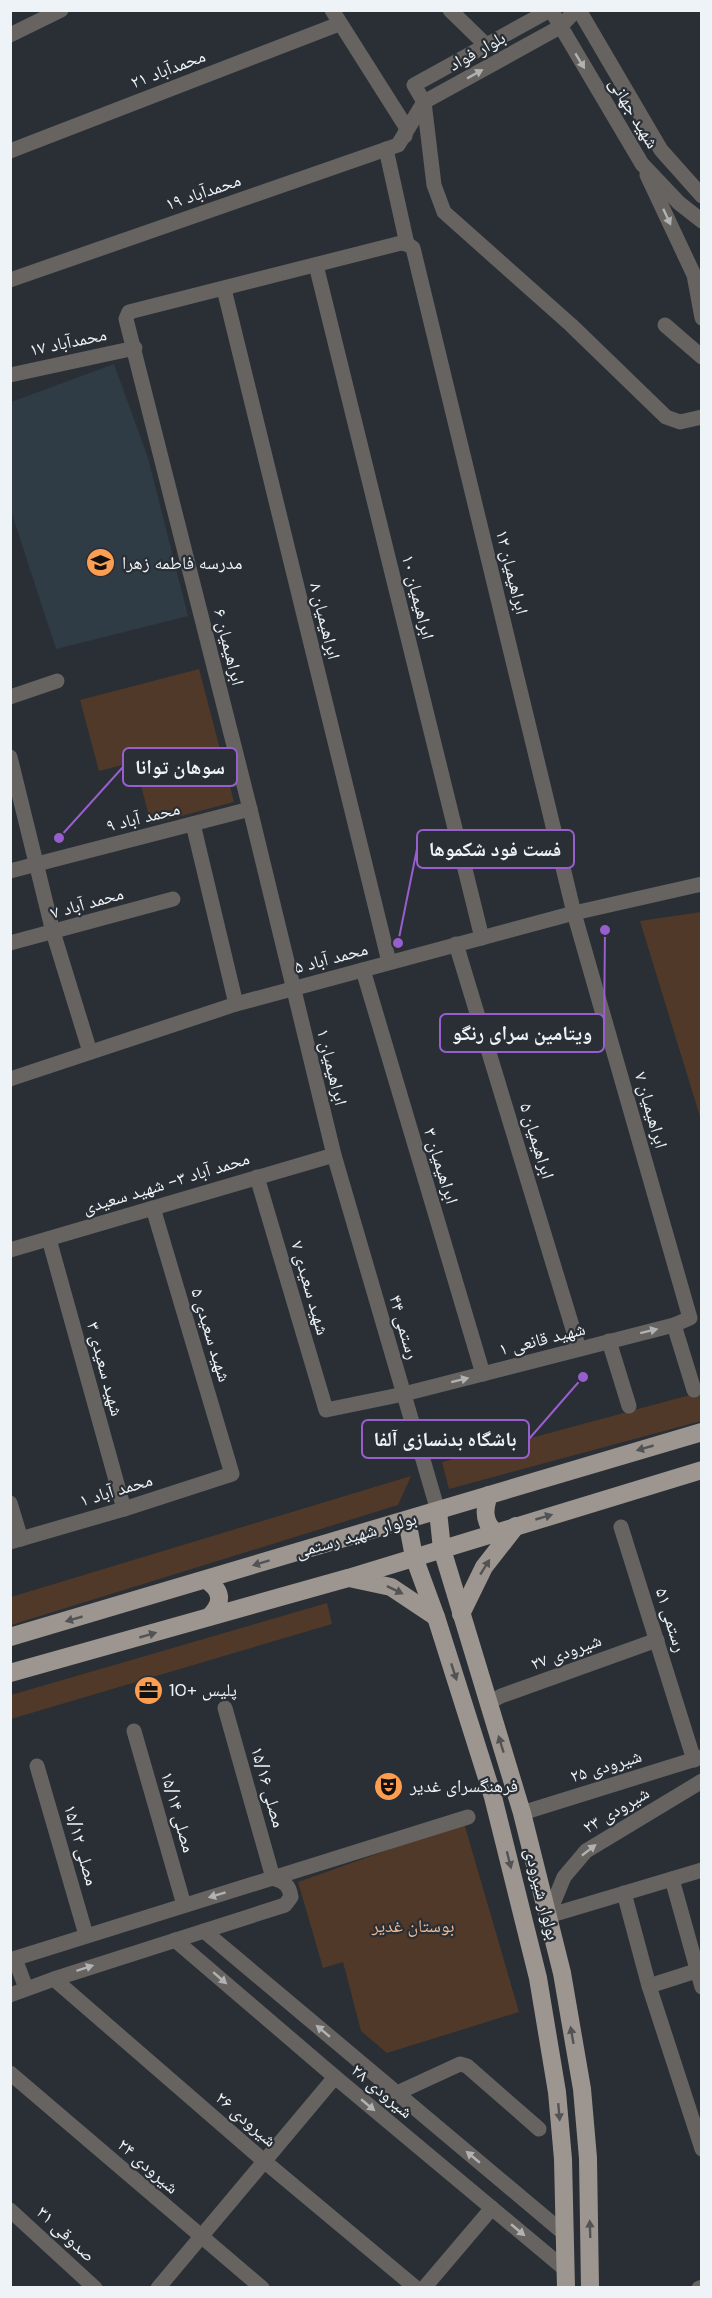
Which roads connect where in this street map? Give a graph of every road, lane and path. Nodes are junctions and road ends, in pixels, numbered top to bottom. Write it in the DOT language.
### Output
graph roads {
  1 [pos="61,10"];
  2 [pos="450,10"];
  3 [pos="550,10"];
  4 [pos="577,10"];
  5 [pos="336,17"];
  6 [pos="560,27"];
  7 [pos="10,35"];
  8 [pos="486,45"];
  9 [pos="424,102"];
  10 [pos="405,136"];
  11 [pos="386,149"];
  12 [pos="10,151"];
  13 [pos="642,164"];
  14 [pos="702,196"];
  15 [pos="702,221"];
  16 [pos="407,244"];
  17 [pos="316,265"];
  18 [pos="10,280"];
  19 [pos="224,289"];
  20 [pos="702,318"];
  21 [pos="664,325"];
  22 [pos="135,348"];
  23 [pos="702,357"];
  24 [pos="10,375"];
  25 [pos="702,417"];
  26 [pos="57,681"];
  27 [pos="10,697"];
  28 [pos="10,757"];
  29 [pos="250,809"];
  30 [pos="193,824"];
  31 [pos="36,864"];
  32 [pos="10,871"];
  33 [pos="702,884"];
  34 [pos="173,899"];
  35 [pos="574,913"];
  36 [pos="53,932"];
  37 [pos="482,938"];
  38 [pos="10,943"];
  39 [pos="456,945"];
  40 [pos="389,962"];
  41 [pos="363,970"];
  42 [pos="293,989"];
  43 [pos="236,1004"];
  44 [pos="90,1052"];
  45 [pos="10,1079"];
  46 [pos="334,1155"];
  47 [pos="257,1177"];
  48 [pos="153,1208"];
  49 [pos="49,1239"];
  50 [pos="10,1250"];
  51 [pos="690,1318"];
  52 [pos="674,1325"];
  53 [pos="609,1341"];
  54 [pos="579,1349"];
  55 [pos="483,1374"];
  56 [pos="694,1390"];
  57 [pos="404,1394"];
  58 [pos="629,1406"];
  59 [pos="326,1410"];
  60 [pos="702,1432"];
  61 [pos="702,1470"];
  62 [pos="232,1474"];
  63 [pos="489,1495"];
  64 [pos="10,1503"];
  65 [pos="124,1509"];
  66 [pos="438,1511"];
  67 [pos="407,1520"];
  68 [pos="516,1526"];
  69 [pos="621,1527"];
  70 [pos="495,1532"];
  71 [pos="16,1540"];
  72 [pos="442,1549"];
  73 [pos="414,1557"];
  74 [pos="348,1578"];
  75 [pos="206,1580"];
  76 [pos="461,1614"];
  77 [pos="209,1617"];
  78 [pos="436,1617"];
  79 [pos="10,1637"];
  80 [pos="657,1640"];
  81 [pos="10,1673"];
  82 [pos="495,1699"];
  83 [pos="225,1708"];
  84 [pos="134,1731"];
  85 [pos="698,1758"];
  86 [pos="37,1766"];
  87 [pos="702,1781"];
  88 [pos="522,1813"];
  89 [pos="468,1817"];
  90 [pos="702,1870"];
  91 [pos="273,1878"];
  92 [pos="672,1879"];
  93 [pos="624,1893"];
  94 [pos="184,1905"];
  95 [pos="548,1916"];
  96 [pos="204,1931"];
  97 [pos="86,1935"];
  98 [pos="176,1940"];
  99 [pos="13,1959"];
  100 [pos="696,1971"];
  101 [pos="54,1978"];
  102 [pos="649,1986"];
  103 [pos="702,1987"];
  104 [pos="26,1988"];
  105 [pos="10,1995"];
  106 [pos="10,2073"];
  107 [pos="335,2077"];
  108 [pos="397,2093"];
  109 [pos="539,2129"];
  110 [pos="702,2149"];
  111 [pos="264,2161"];
  112 [pos="492,2208"];
  113 [pos="10,2210"];
  114 [pos="566,2235"];
  115 [pos="201,2237"];
  116 [pos="566,2279"];
  117 [pos="95,2288"];
  118 [pos="158,2288"];
  119 [pos="262,2288"];
  120 [pos="416,2288"];
  121 [pos="424,2288"];
  122 [pos="590,2288"];
  1 -- 7 [label="street"];
  2 -- 8 [label="street"];
  3 -- 6 [label="street, شهید جهانی"];
  3 -- 8 [label="street, بلوار فواد"];
  4 -- 6 [label="street, بلوار فواد"];
  4 -- 14 [label="street, شهید جهانی"];
  5 -- 10 [label="street"];
  5 -- 12 [label="street, محمدآباد ۲۱"];
  9 -- 6 [label="street, بلوار فواد, one-way"];
  6 -- 13 [label="street, شهید جهانی, one-way"];
  8 -- 9 [label="street, بلوار فواد"];
  9 -- 10 [label="street"];
  9 -- 25 [label="street"];
  10 -- 11 [label="street, محمدآباد ۱۹"];
  11 -- 16 [label="street, ابراهیمیان ۱۲"];
  11 -- 18 [label="street, محمدآباد ۱۹"];
  13 -- 15 [label="street, شهید جهانی"];
  13 -- 20 [label="street, one-way"];
  16 -- 17 [label="street"];
  16 -- 35 [label="street, ابراهیمیان ۱۲"];
  17 -- 19 [label="street"];
  17 -- 37 [label="street, ابراهیمیان ۱۰"];
  19 -- 22 [label="street, ابراهیمیان ۶"];
  19 -- 40 [label="street, ابراهیمیان ۸"];
  21 -- 23 [label="street"];
  22 -- 24 [label="street, محمدآباد ۱۷"];
  22 -- 29 [label="street, ابراهیمیان ۶"];
  26 -- 27 [label="street"];
  28 -- 31 [label="street"];
  29 -- 30 [label="street, محمد آباد ۹"];
  29 -- 42 [label="street, ابراهیمیان ۶"];
  30 -- 31 [label="street, محمد آباد ۹"];
  30 -- 43 [label="street"];
  31 -- 32 [label="street, محمد آباد ۹"];
  31 -- 36 [label="street"];
  33 -- 35 [label="street, محمد آباد ۵"];
  34 -- 36 [label="street, محمد آباد ۷"];
  35 -- 37 [label="street, محمد آباد ۵"];
  35 -- 51 [label="street, ابراهیمیان ۷"];
  36 -- 38 [label="street, محمد آباد ۷"];
  36 -- 44 [label="street"];
  37 -- 39 [label="street, محمد آباد ۵"];
  39 -- 40 [label="street, محمد آباد ۵"];
  39 -- 54 [label="street, ابراهیمیان ۵"];
  40 -- 41 [label="street, محمد آباد ۵"];
  41 -- 42 [label="street, محمد آباد ۵"];
  41 -- 55 [label="street, ابراهیمیان ۳"];
  42 -- 43 [label="street, محمد آباد ۵"];
  42 -- 46 [label="street, ابراهیمیان ۱"];
  43 -- 44 [label="street, محمد آباد ۵"];
  44 -- 45 [label="street, محمد آباد ۵"];
  46 -- 47 [label="street, محمد آباد ۳- شهید سعیدی"];
  46 -- 57 [label="street, رستمی ۴۴"];
  47 -- 48 [label="street, محمد آباد ۳- شهید سعیدی"];
  47 -- 59 [label="street, شهید سعیدی ۷"];
  48 -- 49 [label="street, محمد آباد ۳- شهید سعیدی"];
  48 -- 62 [label="street, شهید سعیدی ۵"];
  49 -- 50 [label="street, محمد آباد ۳- شهید سعیدی"];
  49 -- 65 [label="street, شهید سعیدی ۳"];
  51 -- 52 [label="street, شهید قانعی ۱"];
  53 -- 52 [label="street, شهید قانعی ۱, one-way"];
  52 -- 56 [label="street"];
  53 -- 54 [label="street, شهید قانعی ۱"];
  53 -- 58 [label="street"];
  54 -- 55 [label="street, شهید قانعی ۱"];
  57 -- 55 [label="street, شهید قانعی ۱, one-way"];
  57 -- 59 [label="street, شهید قانعی ۱"];
  57 -- 66 [label="street, رستمی ۴۴"];
  60 -- 63 [label="main road, بولوار شهید رستمی, one-way"];
  68 -- 61 [label="main road, بولوار شهید رستمی, one-way"];
  62 -- 65 [label="street, محمد آباد ۱"];
  63 -- 66 [label="main road, بولوار شهید رستمی"];
  63 -- 70 [label="main road"];
  64 -- 71 [label="street"];
  65 -- 71 [label="street, محمد آباد ۱"];
  66 -- 67 [label="main road, بولوار شهید رستمی"];
  66 -- 72 [label="main road, بولوار شیرودی"];
  67 -- 73 [label="main road, بولوار شیرودی"];
  67 -- 75 [label="main road, بولوار شهید رستمی, one-way"];
  68 -- 70 [label="main road, بولوار شهید رستمی"];
  76 -- 68 [label="main road, one-way"];
  69 -- 80 [label="street, رستمی ۵۱"];
  70 -- 72 [label="main road, بولوار شهید رستمی"];
  72 -- 73 [label="main road, بولوار شهید رستمی"];
  72 -- 76 [label="main road, بولوار شیرودی"];
  73 -- 74 [label="main road, بولوار شهید رستمی"];
  73 -- 78 [label="main road, بولوار شیرودی"];
  74 -- 77 [label="main road, بولوار شهید رستمی"];
  74 -- 78 [label="main road, one-way"];
  75 -- 77 [label="main road"];
  75 -- 79 [label="main road, بولوار شهید رستمی, one-way"];
  76 -- 82 [label="main road, بولوار شیرودی"];
  81 -- 77 [label="main road, بولوار شهید رستمی, one-way"];
  78 -- 114 [label="main road, بولوار شیرودی, one-way"];
  80 -- 82 [label="street, شیرودی ۲۷"];
  80 -- 85 [label="street, رستمی ۵۱"];
  88 -- 82 [label="main road, بولوار شیرودی, one-way"];
  83 -- 91 [label="street, مصلی ۱۵/۱۶"];
  84 -- 94 [label="street, مصلی ۱۵/۱۴"];
  85 -- 88 [label="street, شیرودی ۲۵"];
  86 -- 97 [label="street, مصلی ۱۵/۱۲"];
  95 -- 87 [label="street, شیرودی ۲۳, one-way"];
  88 -- 95 [label="main road, بولوار شیرودی"];
  89 -- 91 [label="street"];
  90 -- 92 [label="street"];
  91 -- 94 [label="street, one-way"];
  91 -- 96 [label="street"];
  92 -- 93 [label="street"];
  92 -- 100 [label="street"];
  93 -- 95 [label="street"];
  93 -- 102 [label="street"];
  94 -- 97 [label="street"];
  122 -- 95 [label="main road, بولوار شیرودی, one-way"];
  96 -- 98 [label="street"];
  108 -- 96 [label="street, شیرودی ۲۸, one-way"];
  97 -- 99 [label="street"];
  101 -- 98 [label="street, one-way"];
  98 -- 107 [label="street, شیرودی ۲۸, one-way"];
  99 -- 104 [label="street"];
  100 -- 102 [label="street"];
  100 -- 103 [label="street"];
  101 -- 104 [label="street"];
  101 -- 111 [label="street, شیرودی ۲۶"];
  102 -- 110 [label="street"];
  104 -- 105 [label="street"];
  106 -- 115 [label="street, شیرودی ۲۴"];
  107 -- 111 [label="street"];
  107 -- 112 [label="street, شیرودی ۲۸, one-way"];
  108 -- 109 [label="street"];
  114 -- 108 [label="street, شیرودی ۲۸, one-way"];
  111 -- 115 [label="street"];
  111 -- 120 [label="street, شیرودی ۲۶"];
  112 -- 116 [label="street, شیرودی ۲۸, one-way"];
  112 -- 121 [label="street"];
  113 -- 117 [label="street, صدوقی ۳۱"];
  114 -- 116 [label="main road, بولوار شیرودی"];
  115 -- 118 [label="street"];
  115 -- 119 [label="street, شیرودی ۲۴"];
}
